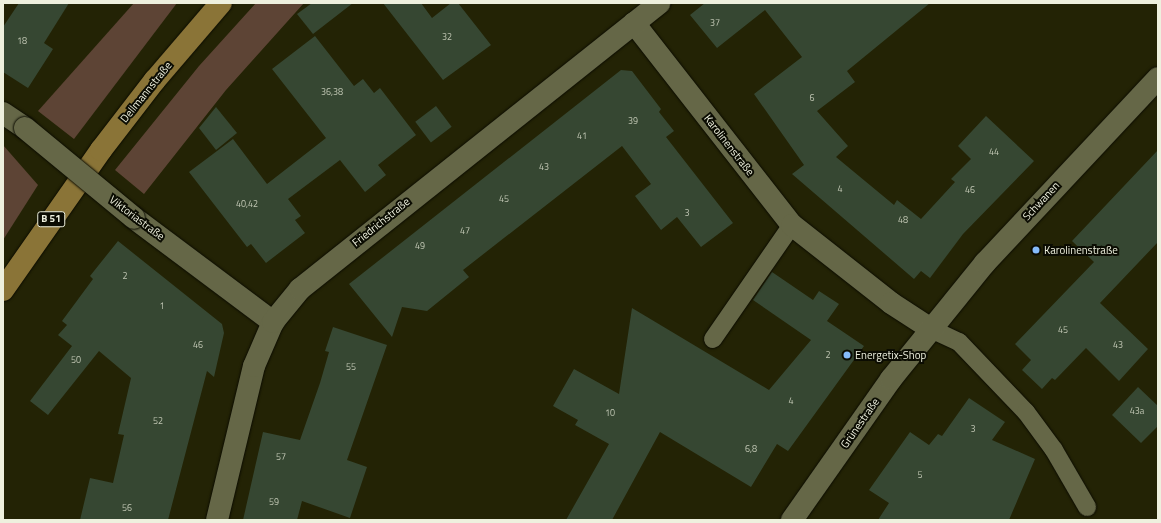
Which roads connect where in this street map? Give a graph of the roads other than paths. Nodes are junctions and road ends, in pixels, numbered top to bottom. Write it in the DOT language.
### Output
graph roads {
  1 [pos="221,3"];
  2 [pos="646,10"];
  3 [pos="1158,79"];
  4 [pos="3,113"];
  5 [pos="792,224"];
  6 [pos="3,290"];
  7 [pos="273,322"];
  8 [pos="931,329"];
  9 [pos="713,339"];
  10 [pos="1087,507"];
  11 [pos="217,520"];
  12 [pos="792,520"];
  1 -- 6 [label="main road, Dellmannstraße / B 51"];
  2 -- 5 [label="street, Karolinenstraße"];
  2 -- 7 [label="street, Friedrichstraße"];
  3 -- 8 [label="street, Schwanen"];
  4 -- 7 [label="street, Viktoriastraße, bridge"];
  5 -- 8 [label="street, Karolinenstraße"];
  5 -- 9 [label="lane"];
  7 -- 11 [label="street, Friedrichstraße"];
  8 -- 10 [label="lane"];
  8 -- 12 [label="street, Grünestraße"];
}
